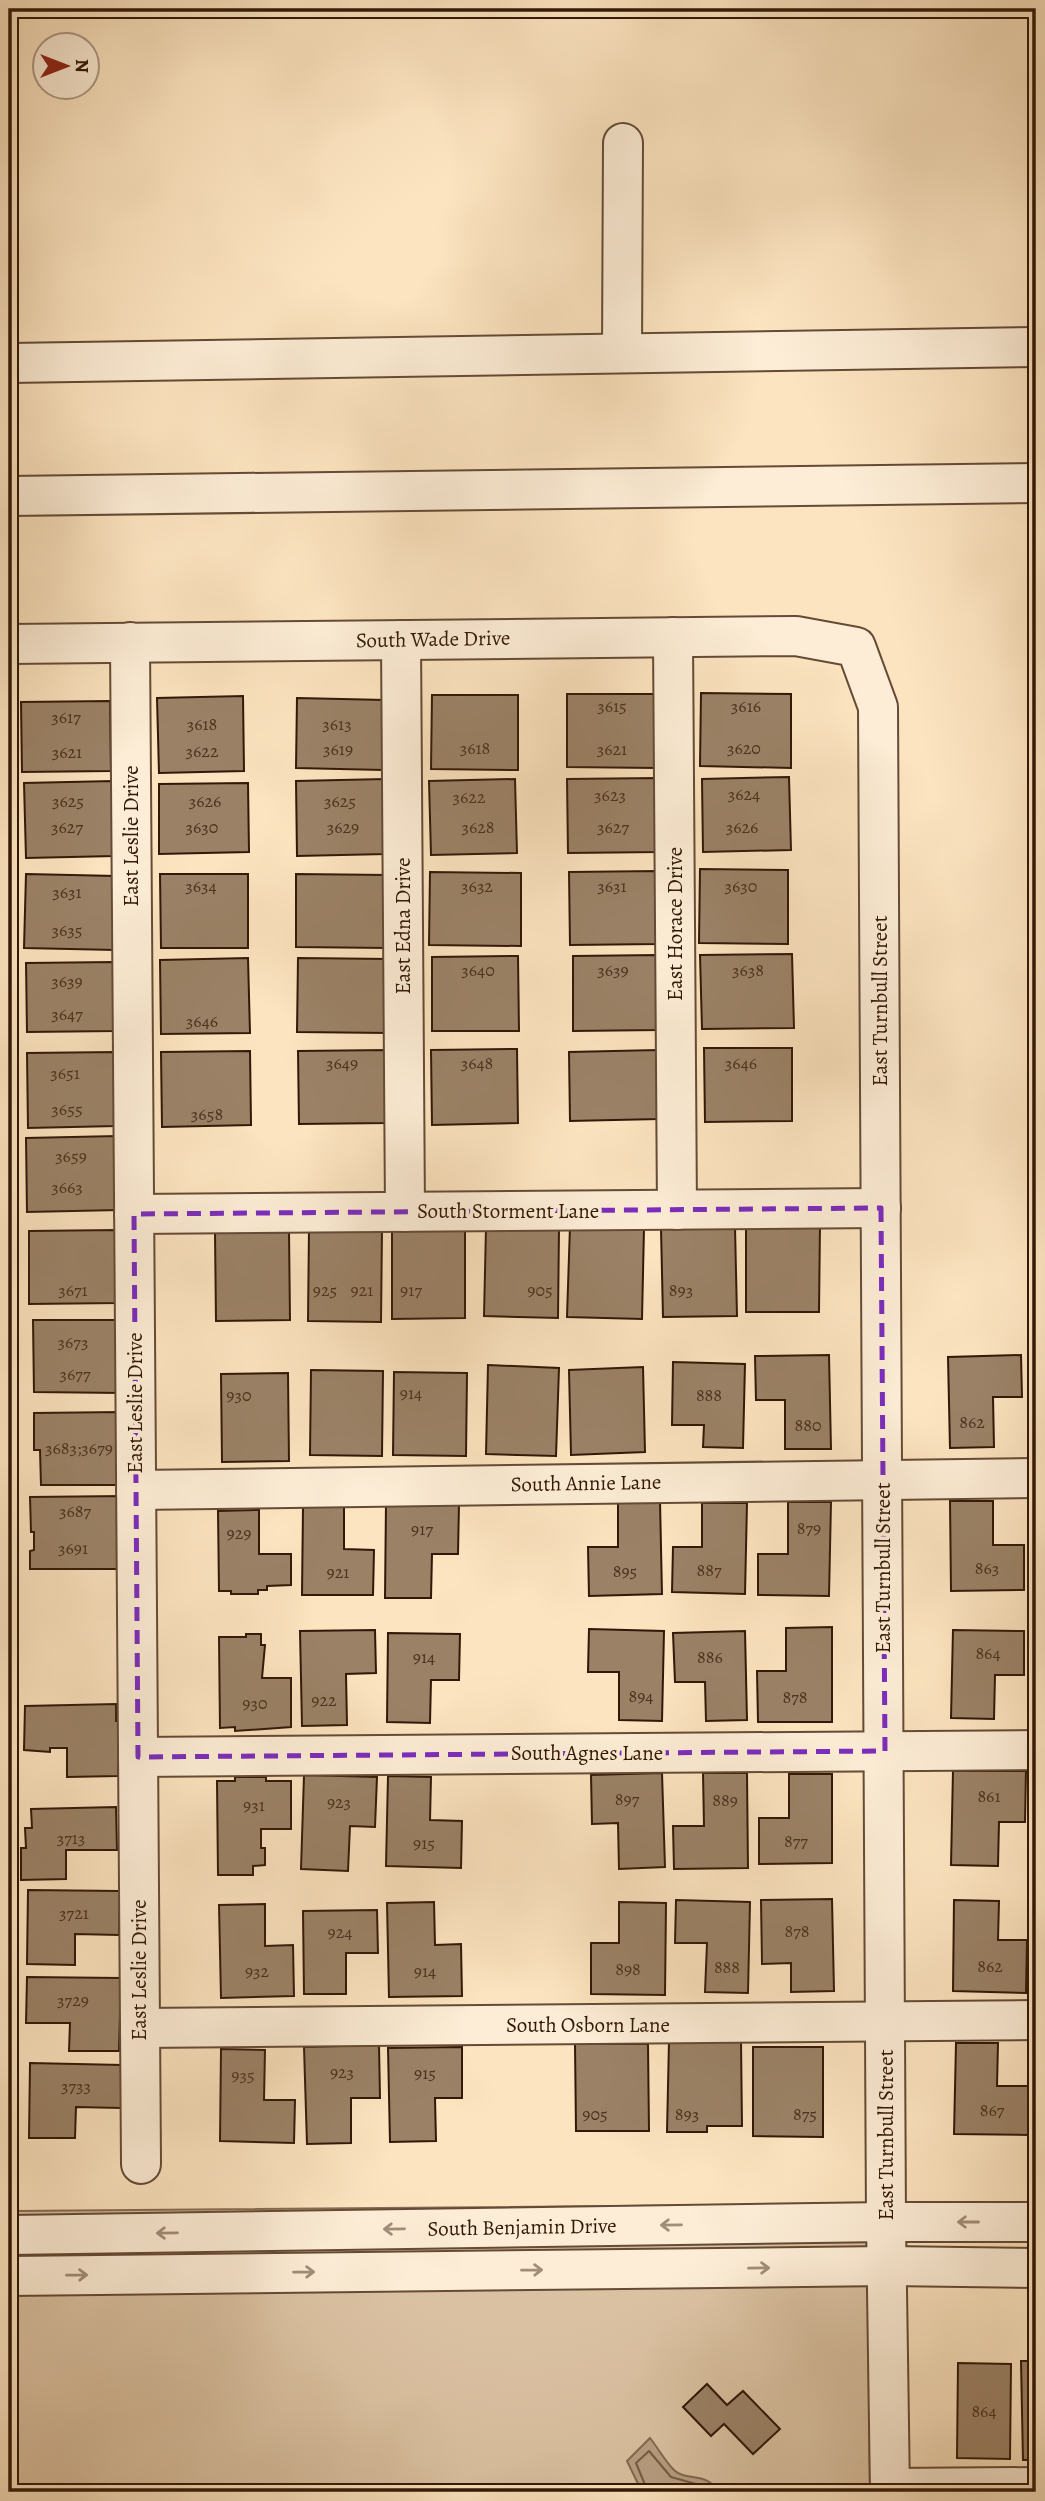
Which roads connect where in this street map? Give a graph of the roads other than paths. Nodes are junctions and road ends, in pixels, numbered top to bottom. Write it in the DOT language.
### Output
graph roads {
  1 [pos="622,143"];
  2 [pos="1036,347"];
  3 [pos="622,353"];
  4 [pos="9,363"];
  5 [pos="1036,483"];
  6 [pos="9,496"];
  7 [pos="673,637"];
  8 [pos="401,640"];
  9 [pos="130,642"];
  10 [pos="9,643"];
  11 [pos="856,647"];
  12 [pos="881,1208"];
  13 [pos="677,1210"];
  14 [pos="405,1212"];
  15 [pos="134,1214"];
  16 [pos="1036,1478"];
  17 [pos="883,1479"];
  18 [pos="136,1490"];
  19 [pos="1036,1750"];
  20 [pos="884,1751"];
  21 [pos="138,1757"];
  22 [pos="1036,2020"];
  23 [pos="886,2022"];
  24 [pos="140,2028"];
  25 [pos="141,2164"];
  26 [pos="886,2222"];
  27 [pos="1036,2222"];
  28 [pos="9,2235"];
  29 [pos="888,2266"];
  30 [pos="1036,2268"];
  31 [pos="9,2276"];
  32 [pos="1036,2487"];
  33 [pos="890,2490"];
  1 -- 3 [label="street"];
  2 -- 3 [label="street"];
  3 -- 4 [label="street"];
  5 -- 6 [label="street"];
  7 -- 8 [label="street, South Wade Drive"];
  7 -- 11 [label="street, South Wade Drive"];
  7 -- 13 [label="street, East Horace Drive"];
  8 -- 9 [label="street, South Wade Drive"];
  8 -- 14 [label="street, East Edna Drive"];
  9 -- 10 [label="street, South Wade Drive"];
  9 -- 15 [label="street, East Leslie Drive"];
  11 -- 12 [label="street, East Turnbull Street"];
  12 -- 13 [label="street, South Storment Lane"];
  12 -- 17 [label="street, East Turnbull Street"];
  13 -- 14 [label="street, South Storment Lane"];
  14 -- 15 [label="street, South Storment Lane"];
  15 -- 18 [label="street, East Leslie Drive"];
  16 -- 17 [label="street, South Annie Lane"];
  17 -- 18 [label="street, South Annie Lane"];
  17 -- 20 [label="street, East Turnbull Street"];
  18 -- 21 [label="street, East Leslie Drive"];
  19 -- 20 [label="street, South Agnes Lane"];
  20 -- 21 [label="street, South Agnes Lane"];
  20 -- 23 [label="street, East Turnbull Street"];
  21 -- 24 [label="street, East Leslie Drive"];
  22 -- 23 [label="street, South Osborn Lane"];
  23 -- 24 [label="street, South Osborn Lane"];
  23 -- 26 [label="street, East Turnbull Street"];
  24 -- 25 [label="street, East Leslie Drive"];
  27 -- 26 [label="street, South Benjamin Drive, one-way"];
  26 -- 28 [label="street, South Benjamin Drive, one-way"];
  26 -- 29 [label="street, East Turnbull Street"];
  29 -- 30 [label="street, South Benjamin Drive"];
  31 -- 29 [label="street, South Benjamin Drive, one-way"];
  29 -- 33 [label="street, East Turnbull Street"];
  32 -- 33 [label="street"];
}
